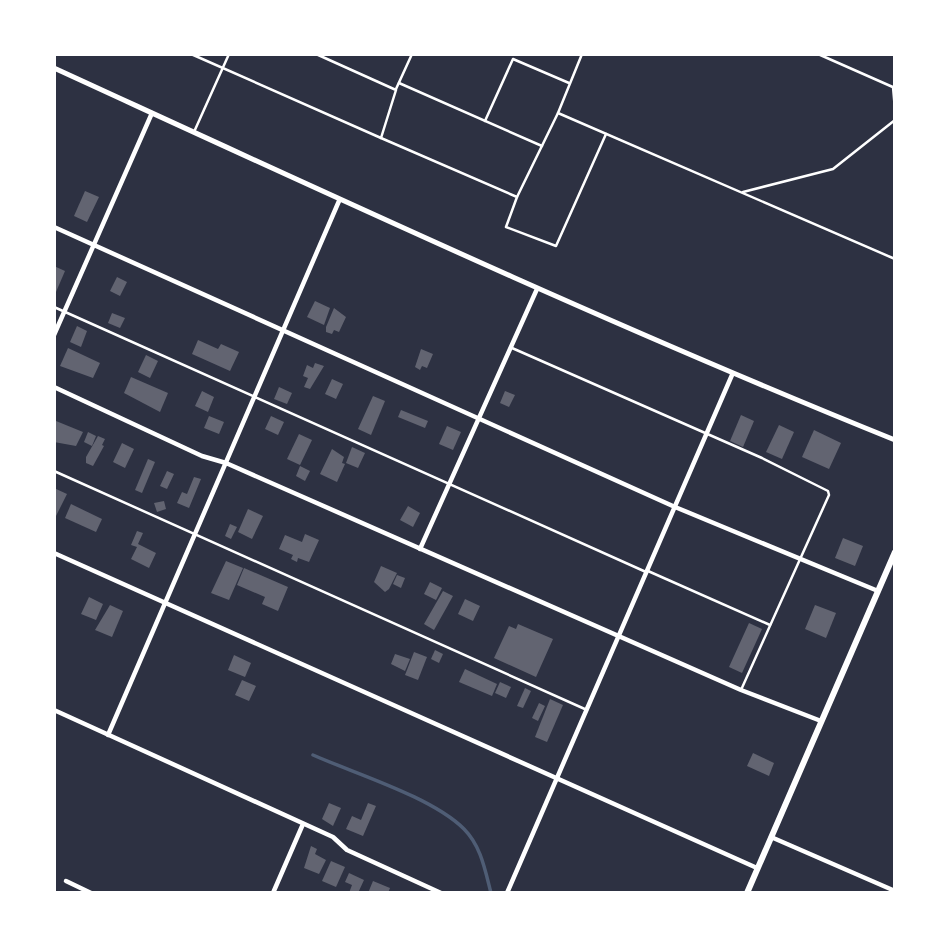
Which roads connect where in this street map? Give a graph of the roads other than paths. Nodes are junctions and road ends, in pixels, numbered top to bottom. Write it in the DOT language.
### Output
graph roads {
  1 [pos="191,54"];
  2 [pos="229,54"];
  3 [pos="316,54"];
  4 [pos="412,54"];
  5 [pos="582,54"];
  6 [pos="818,54"];
  7 [pos="514,56"];
  8 [pos="54,68"];
  9 [pos="222,68"];
  10 [pos="399,83"];
  11 [pos="570,83"];
  12 [pos="894,87"];
  13 [pos="396,90"];
  14 [pos="895,110"];
  15 [pos="152,113"];
  16 [pos="558,113"];
  17 [pos="895,120"];
  18 [pos="485,121"];
  19 [pos="194,132"];
  20 [pos="606,134"];
  21 [pos="381,138"];
  22 [pos="542,146"];
  23 [pos="741,192"];
  24 [pos="517,197"];
  25 [pos="339,201"];
  26 [pos="54,227"];
  27 [pos="93,245"];
  28 [pos="895,259"];
  29 [pos="537,289"];
  30 [pos="54,307"];
  31 [pos="64,311"];
  32 [pos="284,331"];
  33 [pos="54,335"];
  34 [pos="512,348"];
  35 [pos="732,375"];
  36 [pos="54,387"];
  37 [pos="256,397"];
  38 [pos="480,420"];
  39 [pos="706,435"];
  40 [pos="895,440"];
  41 [pos="226,463"];
  42 [pos="54,471"];
  43 [pos="450,485"];
  44 [pos="675,507"];
  45 [pos="196,535"];
  46 [pos="420,549"];
  47 [pos="895,552"];
  48 [pos="54,553"];
  49 [pos="799,558"];
  50 [pos="646,571"];
  51 [pos="878,592"];
  52 [pos="166,604"];
  53 [pos="769,625"];
  54 [pos="618,636"];
  55 [pos="741,690"];
  56 [pos="54,710"];
  57 [pos="587,710"];
  58 [pos="821,721"];
  59 [pos="108,736"];
  60 [pos="556,780"];
  61 [pos="303,824"];
  62 [pos="771,837"];
  63 [pos="757,868"];
  64 [pos="66,881"];
  65 [pos="895,891"];
  66 [pos="91,893"];
  67 [pos="273,893"];
  68 [pos="441,893"];
  69 [pos="507,893"];
  70 [pos="747,893"];
  1 -- 9 [label="lane"];
  2 -- 9 [label="lane"];
  3 -- 13 [label="lane"];
  4 -- 10 [label="lane"];
  5 -- 11 [label="lane"];
  6 -- 12 [label="lane"];
  7 -- 11 [label="lane"];
  7 -- 18 [label="lane"];
  8 -- 15 [label="street"];
  9 -- 19 [label="lane"];
  9 -- 21 [label="lane"];
  10 -- 13 [label="lane"];
  10 -- 18 [label="lane"];
  11 -- 16 [label="lane"];
  12 -- 14 [label="lane"];
  13 -- 21 [label="lane"];
  15 -- 19 [label="street"];
  15 -- 27 [label="street"];
  16 -- 20 [label="lane"];
  16 -- 22 [label="lane"];
  17 -- 23 [label="lane"];
  18 -- 22 [label="lane"];
  19 -- 25 [label="street"];
  20 -- 23 [label="lane"];
  20 -- 24 [label="lane"];
  21 -- 24 [label="lane"];
  22 -- 24 [label="lane"];
  23 -- 28 [label="lane"];
  25 -- 29 [label="street"];
  25 -- 32 [label="street"];
  26 -- 27 [label="street"];
  27 -- 31 [label="street"];
  27 -- 32 [label="street"];
  29 -- 34 [label="street"];
  29 -- 35 [label="street"];
  30 -- 31 [label="lane"];
  31 -- 33 [label="street"];
  31 -- 37 [label="lane"];
  32 -- 37 [label="street"];
  32 -- 38 [label="street"];
  34 -- 38 [label="street"];
  34 -- 39 [label="lane"];
  35 -- 39 [label="street"];
  35 -- 40 [label="street"];
  36 -- 41 [label="street"];
  37 -- 41 [label="street"];
  37 -- 43 [label="lane"];
  38 -- 43 [label="street"];
  38 -- 44 [label="street"];
  39 -- 44 [label="street"];
  39 -- 49 [label="lane"];
  41 -- 45 [label="street"];
  41 -- 46 [label="street"];
  42 -- 45 [label="lane"];
  43 -- 46 [label="street"];
  43 -- 50 [label="lane"];
  44 -- 49 [label="street"];
  44 -- 50 [label="street"];
  45 -- 52 [label="street"];
  45 -- 57 [label="lane"];
  46 -- 54 [label="street"];
  47 -- 51 [label="main road"];
  48 -- 52 [label="street"];
  49 -- 51 [label="street"];
  49 -- 53 [label="lane"];
  50 -- 53 [label="lane"];
  50 -- 54 [label="street"];
  51 -- 58 [label="main road"];
  52 -- 59 [label="street"];
  52 -- 60 [label="street"];
  53 -- 55 [label="lane"];
  54 -- 55 [label="street"];
  54 -- 57 [label="street"];
  55 -- 58 [label="street"];
  56 -- 59 [label="street"];
  57 -- 60 [label="street"];
  58 -- 62 [label="main road"];
  59 -- 61 [label="street"];
  60 -- 63 [label="street"];
  60 -- 69 [label="street"];
  61 -- 67 [label="street"];
  61 -- 68 [label="street"];
  62 -- 63 [label="main road"];
  62 -- 65 [label="street"];
  63 -- 70 [label="main road"];
  64 -- 66 [label="street"];
}
